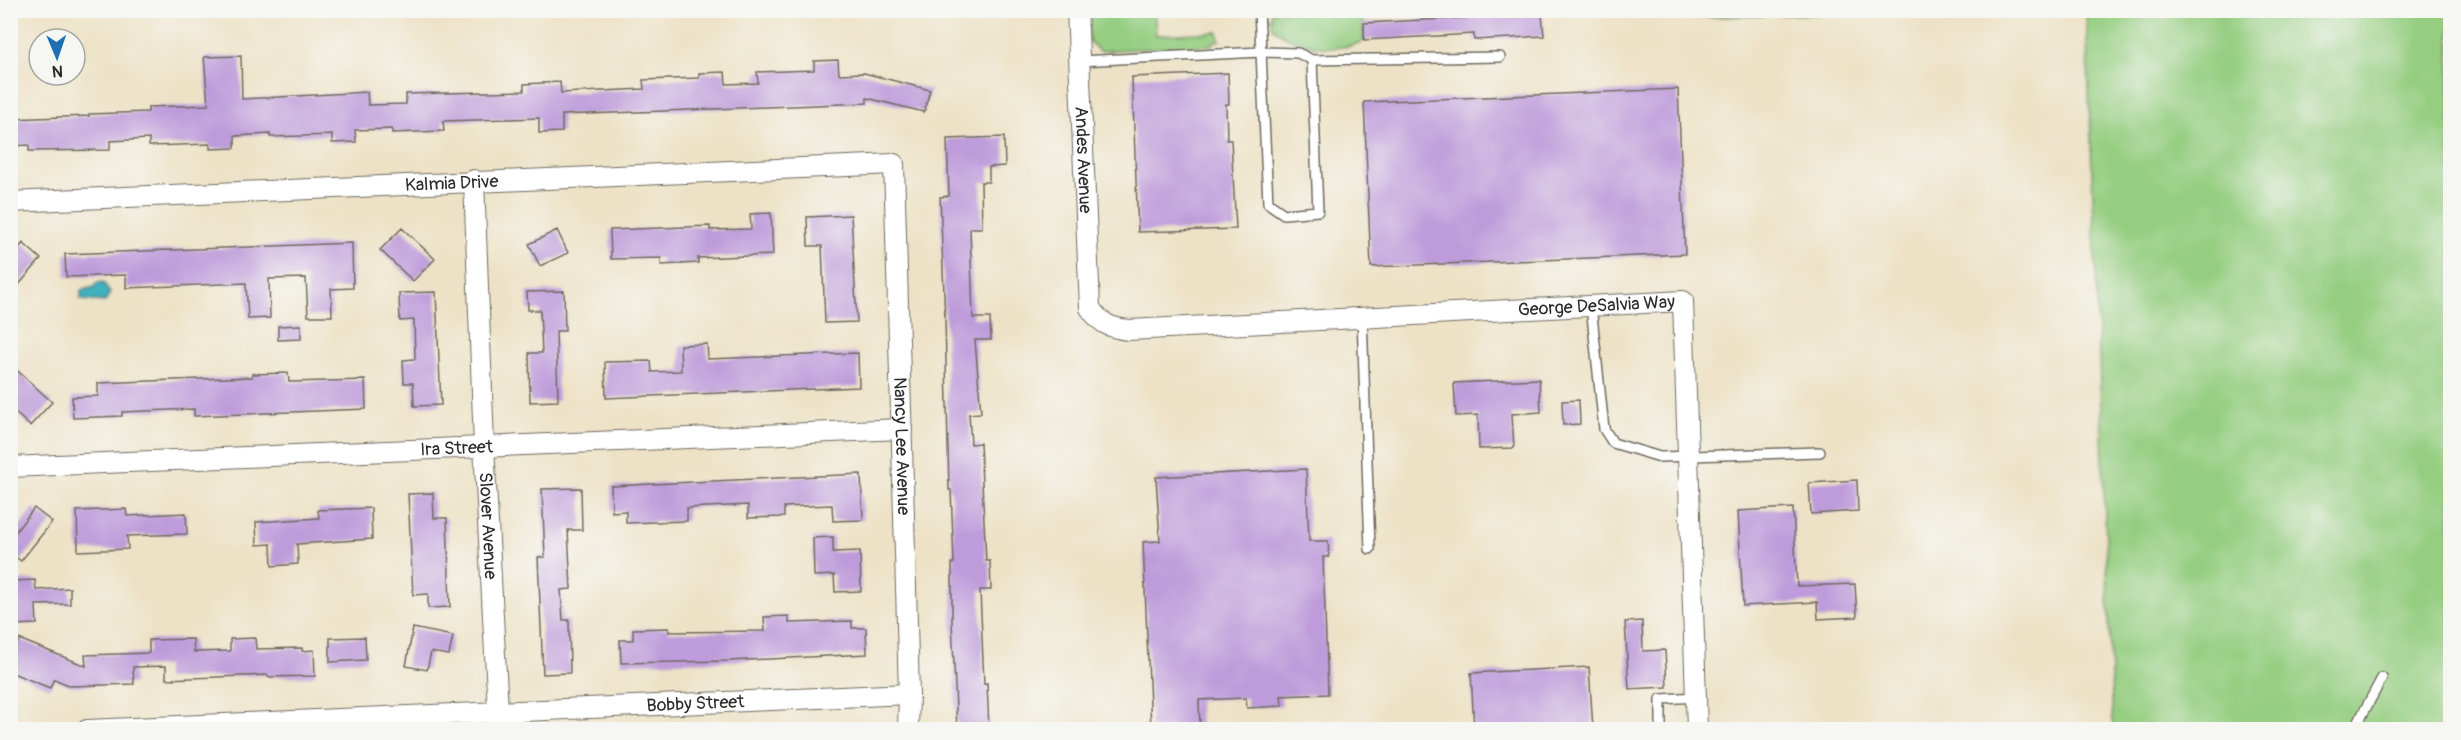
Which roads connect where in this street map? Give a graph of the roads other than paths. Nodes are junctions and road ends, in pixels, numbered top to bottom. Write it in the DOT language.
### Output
graph roads {
  1 [pos="1077,10"];
  2 [pos="1260,10"];
  3 [pos="1261,52"];
  4 [pos="1500,57"];
  5 [pos="1312,60"];
  6 [pos="1079,61"];
  7 [pos="894,164"];
  8 [pos="474,180"];
  9 [pos="10,202"];
  10 [pos="1591,306"];
  11 [pos="1090,308"];
  12 [pos="1362,316"];
  13 [pos="902,429"];
  14 [pos="484,446"];
  15 [pos="1820,452"];
  16 [pos="1688,455"];
  17 [pos="10,467"];
  18 [pos="1370,549"];
  19 [pos="2382,678"];
  20 [pos="909,694"];
  21 [pos="1697,697"];
  22 [pos="499,721"];
  23 [pos="87,729"];
  24 [pos="908,729"];
  25 [pos="1661,729"];
  26 [pos="1697,729"];
  27 [pos="2354,729"];
  1 -- 6 [label="street, Andes Avenue"];
  2 -- 3 [label="lane"];
  3 -- 5 [label="lane"];
  3 -- 5 [label="lane"];
  3 -- 6 [label="lane"];
  4 -- 5 [label="lane"];
  6 -- 11 [label="street, Andes Avenue"];
  7 -- 8 [label="street, Kalmia Drive"];
  7 -- 13 [label="street, Nancy Lee Avenue"];
  8 -- 9 [label="street, Kalmia Drive"];
  8 -- 14 [label="street, Slover Avenue"];
  10 -- 12 [label="street, George DeSalvia Way"];
  10 -- 16 [label="lane"];
  10 -- 16 [label="street, George DeSalvia Way"];
  11 -- 12 [label="street, George DeSalvia Way"];
  12 -- 18 [label="lane"];
  13 -- 14 [label="street, Ira Street"];
  13 -- 20 [label="street, Nancy Lee Avenue"];
  14 -- 17 [label="street, Ira Street"];
  14 -- 22 [label="street, Slover Avenue"];
  15 -- 16 [label="lane"];
  16 -- 21 [label="street, George DeSalvia Way"];
  19 -- 27 [label="lane"];
  20 -- 22 [label="street, Bobby Street"];
  20 -- 24 [label="street, Nancy Lee Avenue"];
  21 -- 25 [label="lane"];
  21 -- 26 [label="street, George DeSalvia Way"];
  22 -- 23 [label="street, Bobby Street"];
}
